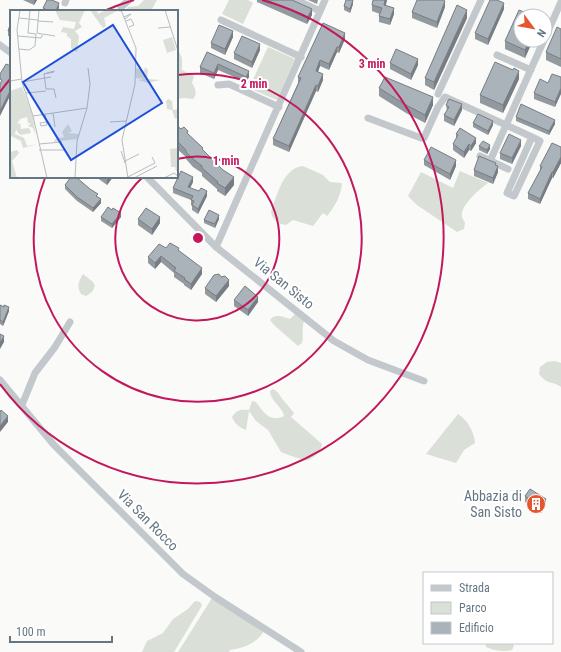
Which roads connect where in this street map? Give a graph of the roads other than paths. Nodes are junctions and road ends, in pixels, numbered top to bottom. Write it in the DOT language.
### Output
graph roads {
  1 [pos="129,0"];
  2 [pos="296,0"];
  3 [pos="325,0"];
  4 [pos="481,0"];
  5 [pos="561,2"];
  6 [pos="121,7"];
  7 [pos="320,11"];
  8 [pos="553,19"];
  9 [pos="221,20"];
  10 [pos="0,45"];
  11 [pos="540,48"];
  12 [pos="10,52"];
  13 [pos="497,55"];
  14 [pos="301,57"];
  15 [pos="531,70"];
  16 [pos="218,85"];
  17 [pos="438,94"];
  18 [pos="279,107"];
  19 [pos="368,118"];
  20 [pos="506,124"];
  21 [pos="532,137"];
  22 [pos="480,156"];
  23 [pos="490,161"];
  24 [pos="508,169"];
  25 [pos="148,178"];
  26 [pos="216,247"];
  27 [pos="70,322"];
  28 [pos="0,380"];
  29 [pos="424,381"];
  30 [pos="22,405"];
  31 [pos="301,652"];
  1 -- 6 [label="street"];
  2 -- 7 [label="street"];
  3 -- 7 [label="street"];
  4 -- 17 [label="street"];
  5 -- 8 [label="street"];
  7 -- 14 [label="street"];
  9 -- 14 [label="street"];
  10 -- 12 [label="street"];
  11 -- 15 [label="street"];
  13 -- 15 [label="street"];
  14 -- 18 [label="street"];
  15 -- 20 [label="street"];
  16 -- 18 [label="street"];
  18 -- 26 [label="street"];
  19 -- 20 [label="street"];
  20 -- 21 [label="street"];
  20 -- 23 [label="street"];
  21 -- 21 [label="street"];
  22 -- 23 [label="street"];
  23 -- 24 [label="street"];
  25 -- 26 [label="street, Via San Sisto"];
  26 -- 29 [label="street, Via San Sisto"];
  27 -- 30 [label="street"];
  28 -- 30 [label="street, Via San Rocco"];
  30 -- 31 [label="street, Via San Rocco"];
}
